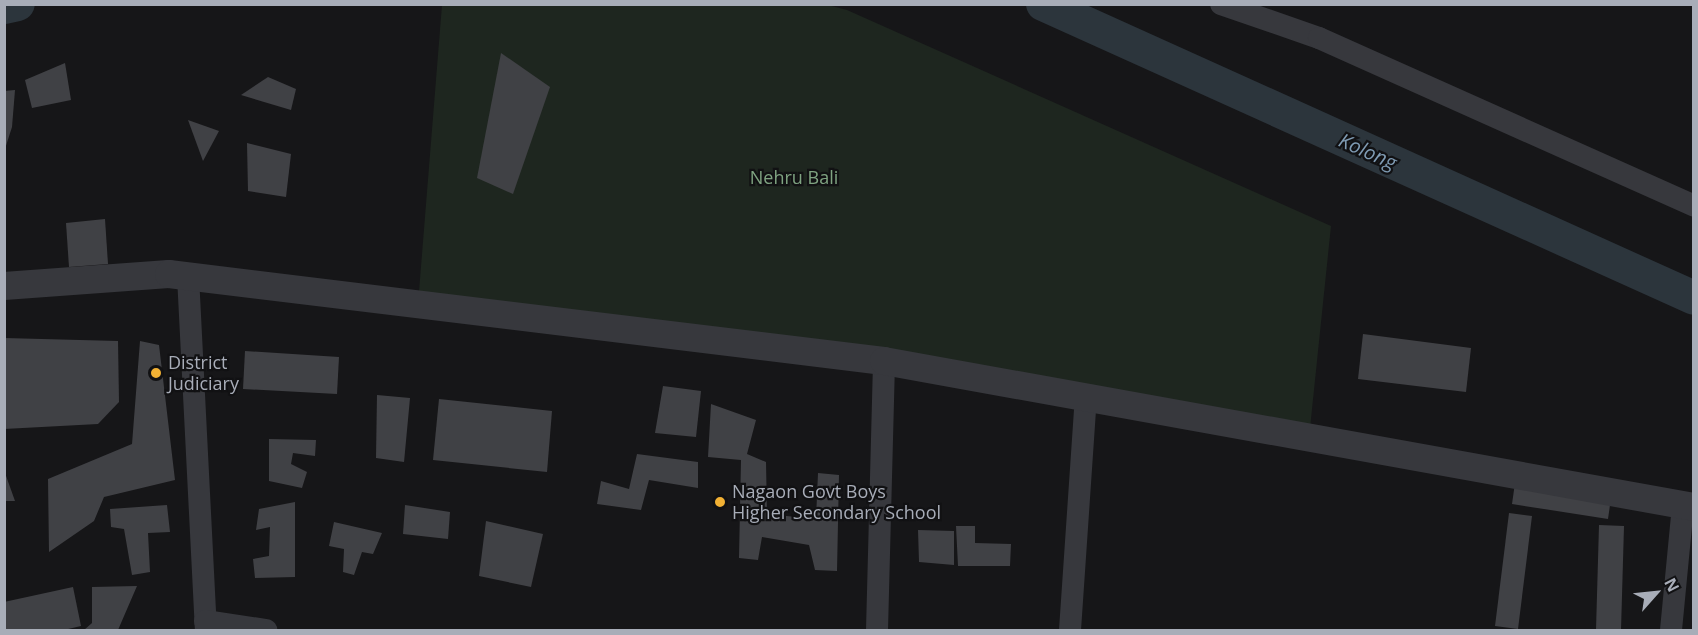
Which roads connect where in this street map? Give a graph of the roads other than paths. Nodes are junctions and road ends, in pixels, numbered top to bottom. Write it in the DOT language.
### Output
graph roads {
  1 [pos="1221,4"];
  2 [pos="1694,206"];
  3 [pos="189,276"];
  4 [pos="4,286"];
  5 [pos="884,361"];
  6 [pos="1086,398"];
  7 [pos="1688,506"];
  8 [pos="205,626"];
  9 [pos="266,630"];
  10 [pos="877,630"];
  11 [pos="1070,630"];
  12 [pos="1671,630"];
  1 -- 2 [label="street"];
  3 -- 4 [label="street"];
  3 -- 5 [label="street"];
  3 -- 8 [label="street"];
  5 -- 6 [label="street"];
  5 -- 10 [label="street"];
  6 -- 7 [label="street"];
  6 -- 11 [label="street"];
  7 -- 12 [label="street"];
  8 -- 9 [label="street"];
}
